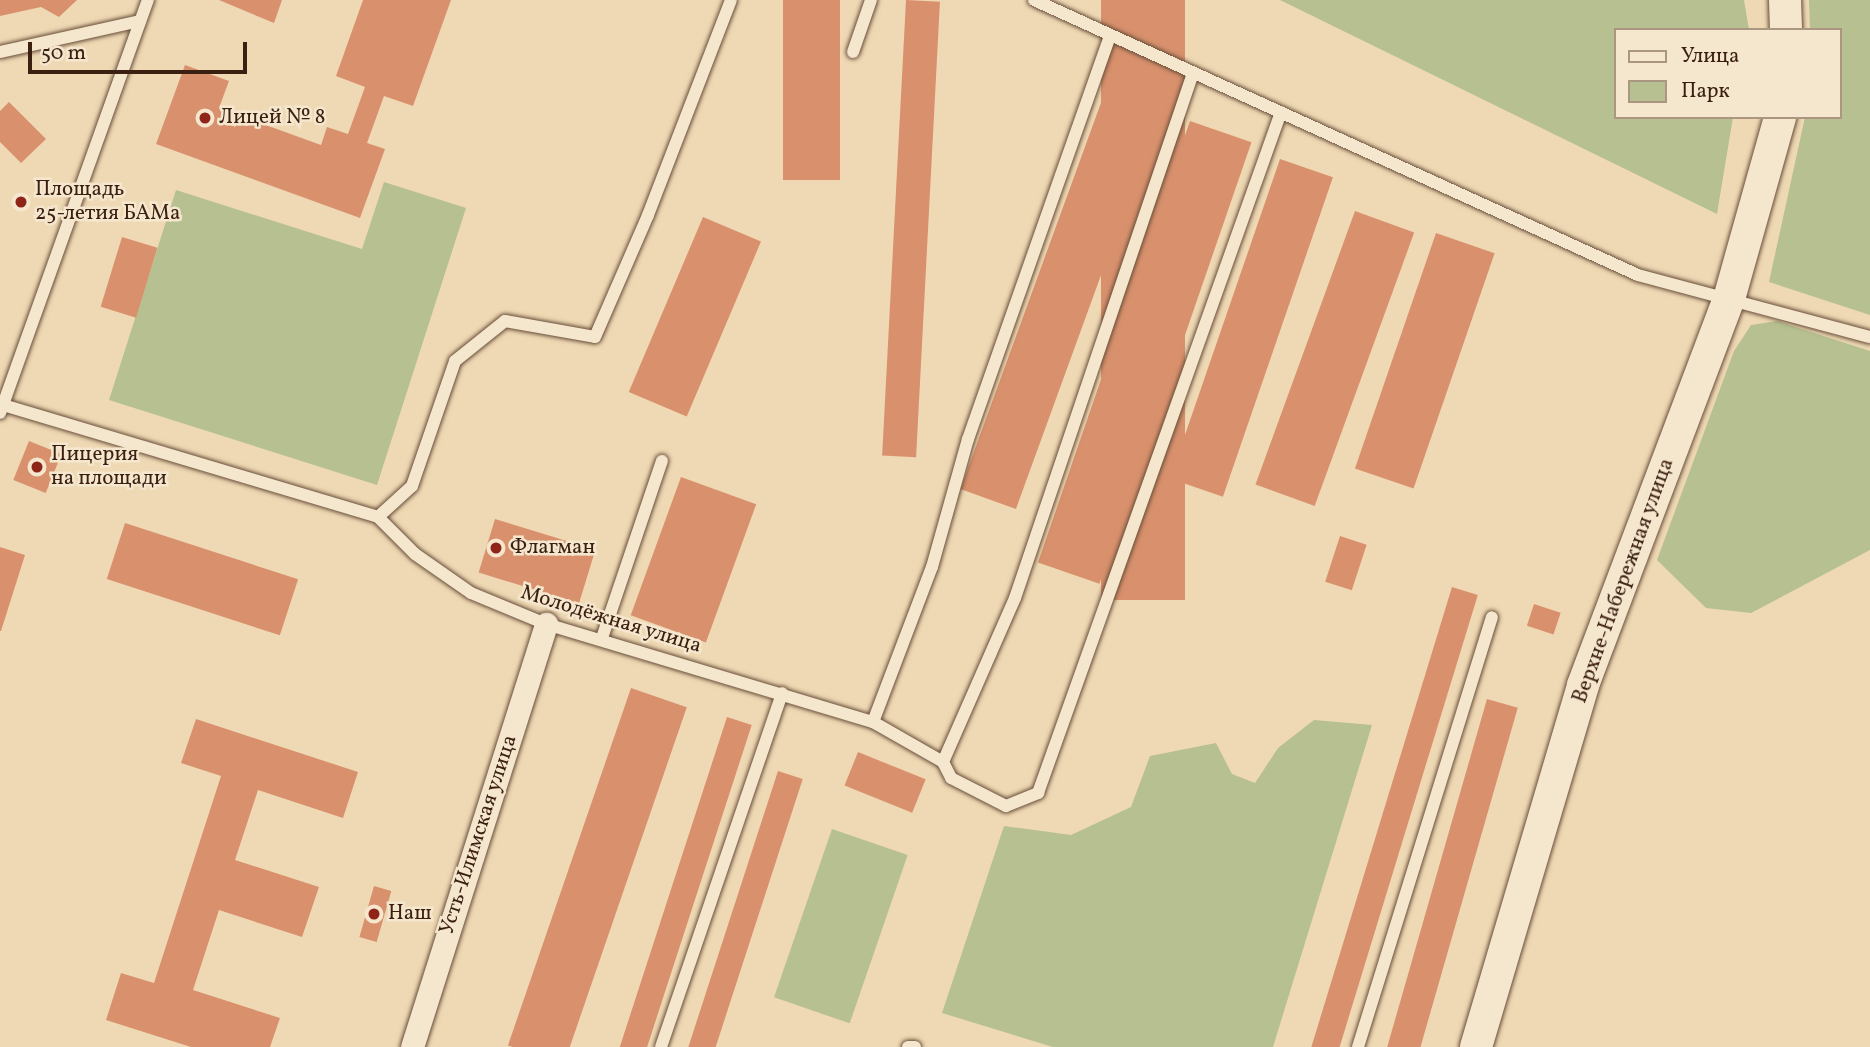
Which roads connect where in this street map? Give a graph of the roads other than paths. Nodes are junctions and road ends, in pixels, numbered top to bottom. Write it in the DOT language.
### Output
graph roads {
  1 [pos="148,0"];
  2 [pos="731,0"];
  3 [pos="871,0"];
  4 [pos="1034,0"];
  5 [pos="1785,0"];
  6 [pos="140,21"];
  7 [pos="1786,28"];
  8 [pos="1110,35"];
  9 [pos="0,52"];
  10 [pos="853,52"];
  11 [pos="1194,73"];
  12 [pos="1281,112"];
  13 [pos="1779,119"];
  14 [pos="1729,299"];
  15 [pos="1870,337"];
  16 [pos="1,409"];
  17 [pos="663,461"];
  18 [pos="378,517"];
  19 [pos="1492,617"];
  20 [pos="546,624"];
  21 [pos="602,638"];
  22 [pos="782,693"];
  23 [pos="873,722"];
  24 [pos="943,762"];
  25 [pos="412,1047"];
  26 [pos="661,1047"];
  27 [pos="908,1047"];
  28 [pos="915,1047"];
  29 [pos="1357,1047"];
  30 [pos="1476,1047"];
  1 -- 6 [label="lane"];
  2 -- 18 [label="lane"];
  3 -- 10 [label="lane"];
  4 -- 8 [label="lane"];
  5 -- 7 [label="street"];
  6 -- 9 [label="lane"];
  6 -- 16 [label="lane"];
  8 -- 11 [label="lane"];
  8 -- 23 [label="lane"];
  11 -- 12 [label="lane"];
  11 -- 24 [label="lane"];
  12 -- 14 [label="lane"];
  12 -- 24 [label="lane, Молодёжная улица"];
  13 -- 14 [label="street, Верхне-Набережная улица"];
  14 -- 15 [label="lane"];
  14 -- 30 [label="street, Верхне-Набережная улица"];
  16 -- 18 [label="lane, Молодёжная улица"];
  17 -- 21 [label="lane"];
  18 -- 20 [label="lane, Молодёжная улица"];
  19 -- 29 [label="lane"];
  20 -- 21 [label="lane, Молодёжная улица"];
  20 -- 25 [label="street, Усть-Илимская улица"];
  21 -- 22 [label="lane, Молодёжная улица"];
  22 -- 23 [label="lane, Молодёжная улица"];
  22 -- 26 [label="lane"];
  23 -- 24 [label="lane, Молодёжная улица"];
  27 -- 28 [label="lane"];
}
